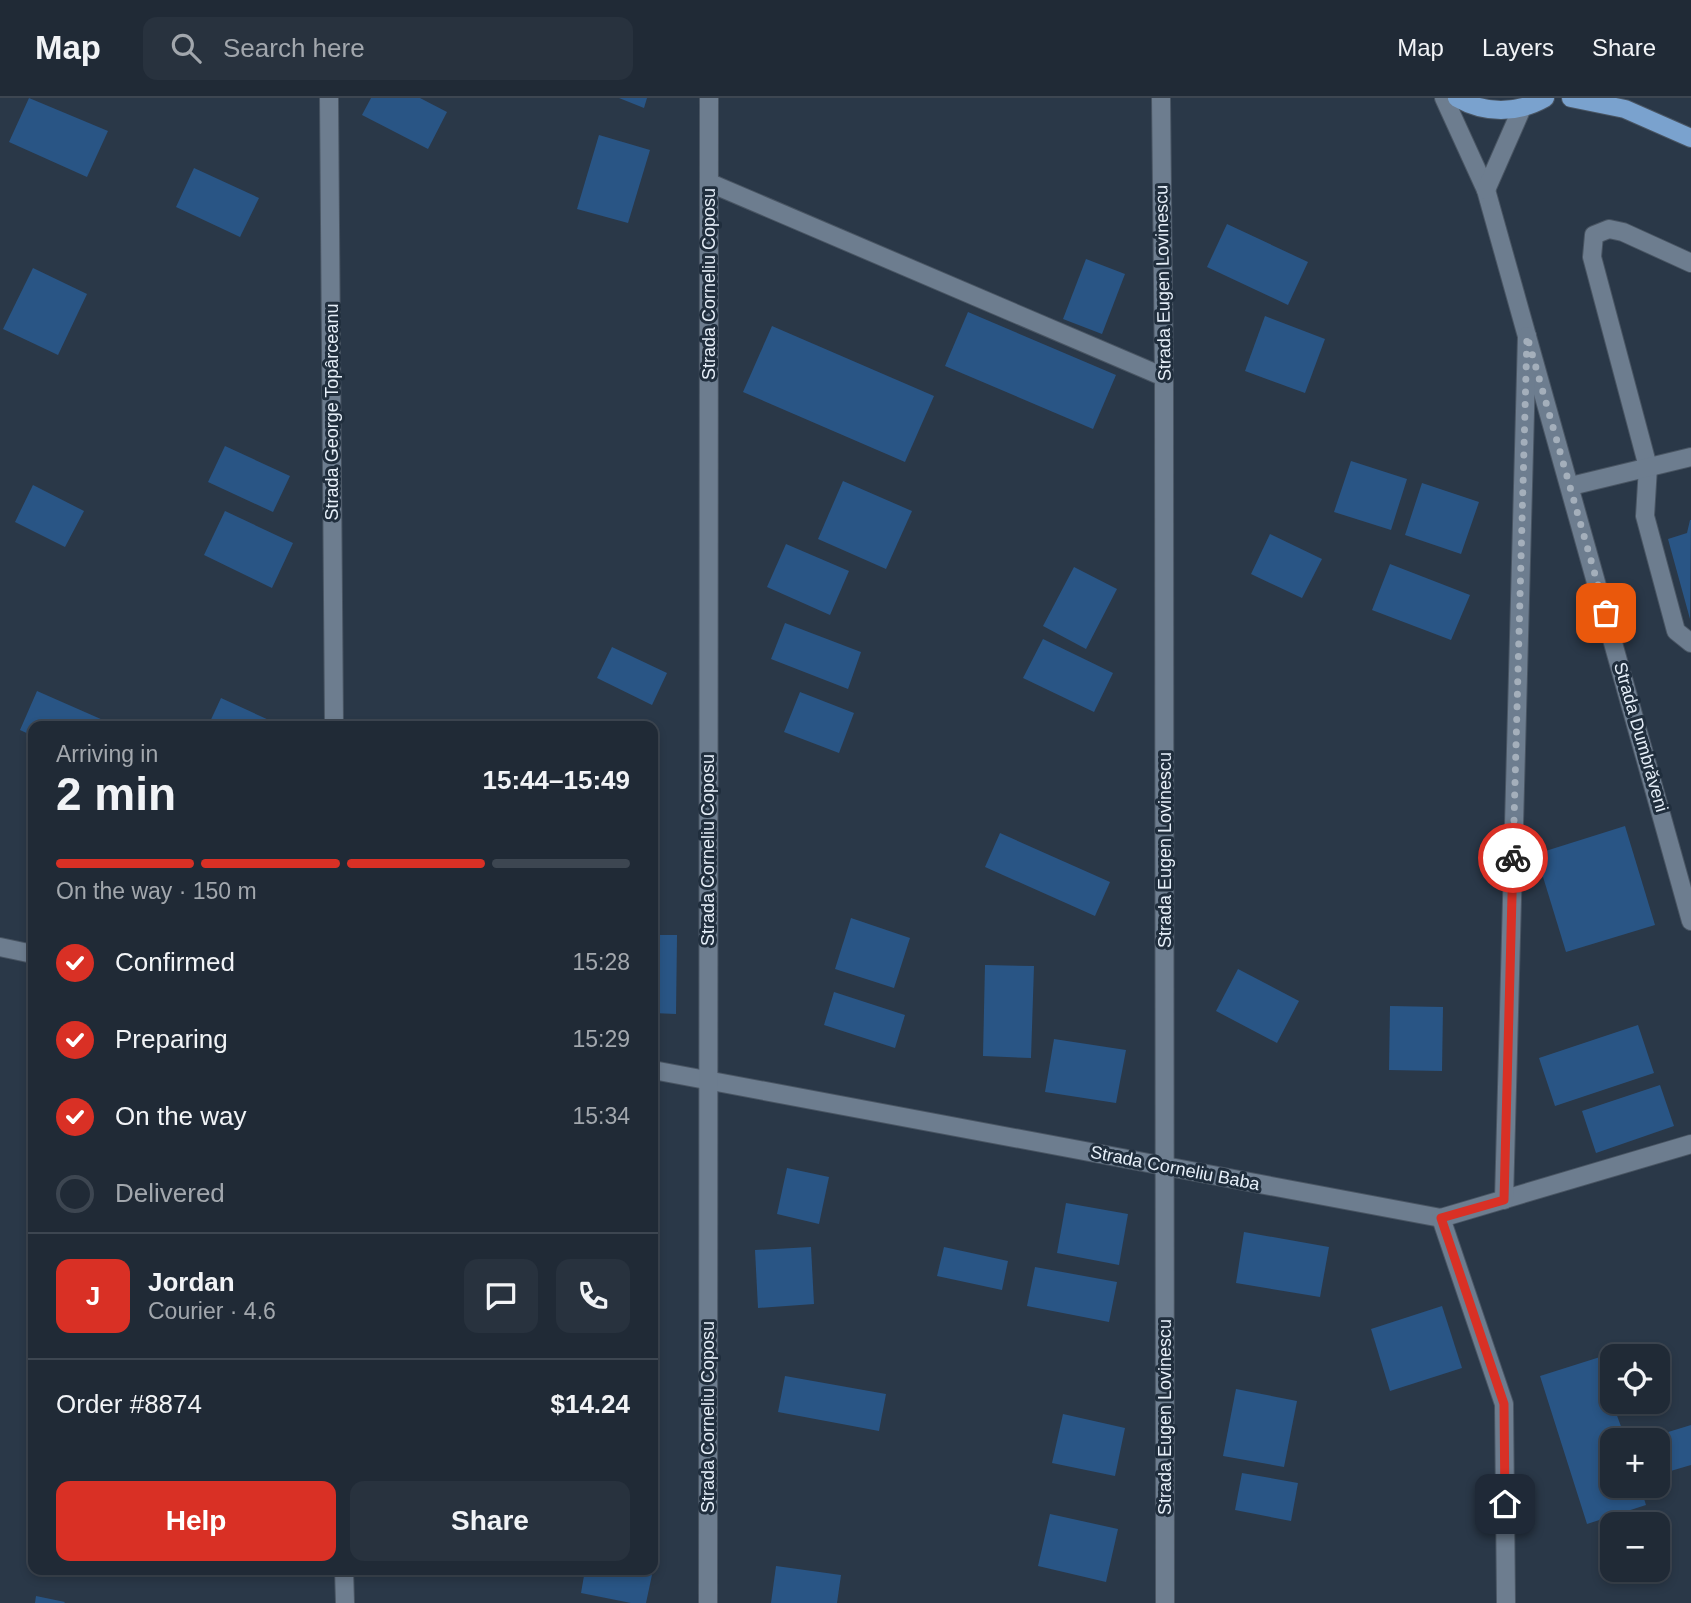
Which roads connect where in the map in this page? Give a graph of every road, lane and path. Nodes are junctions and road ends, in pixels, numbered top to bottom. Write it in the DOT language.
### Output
graph roads {
  1 [pos="329,98"];
  2 [pos="709,98"];
  3 [pos="1161,98"];
  4 [pos="1444,98"];
  5 [pos="1457,98"];
  6 [pos="1545,98"];
  7 [pos="1571,98"];
  8 [pos="1522,108"];
  9 [pos="1691,138"];
  10 [pos="710,183"];
  11 [pos="1486,190"];
  12 [pos="1691,263"];
  13 [pos="1527,336"];
  14 [pos="1164,377"];
  15 [pos="1691,457"];
  16 [pos="1648,467"];
  17 [pos="1570,486"];
  18 [pos="1691,643"];
  19 [pos="334,721"];
  20 [pos="1691,921"];
  21 [pos="0,947"];
  22 [pos="28,953"];
  23 [pos="658,1071"];
  24 [pos="707,1080"];
  25 [pos="1691,1144"];
  26 [pos="1166,1166"];
  27 [pos="1504,1200"];
  28 [pos="1441,1218"];
  29 [pos="344,1575"];
  30 [pos="345,1603"];
  31 [pos="708,1603"];
  32 [pos="1165,1603"];
  33 [pos="1506,1603"];
  1 -- 19 [label="street, Strada George Topârceanu"];
  2 -- 10 [label="street, Strada Corneliu Coposu"];
  3 -- 14 [label="street, Strada Eugen Lovinescu"];
  4 -- 11 [label="street, Strada Dumbrăveni"];
  5 -- 8 [label="main road"];
  6 -- 8 [label="main road"];
  7 -- 9 [label="main road"];
  8 -- 11 [label="street"];
  10 -- 14 [label="street"];
  10 -- 24 [label="street, Strada Corneliu Coposu"];
  11 -- 13 [label="street, Strada Dumbrăveni"];
  12 -- 16 [label="street"];
  13 -- 17 [label="street, Strada Dumbrăveni"];
  13 -- 27 [label="street"];
  14 -- 26 [label="street, Strada Eugen Lovinescu"];
  15 -- 16 [label="street"];
  16 -- 17 [label="street"];
  16 -- 18 [label="street"];
  17 -- 20 [label="street, Strada Dumbrăveni"];
  21 -- 22 [label="street"];
  23 -- 24 [label="street, Strada Corneliu Baba"];
  24 -- 26 [label="street, Strada Corneliu Baba"];
  24 -- 31 [label="street, Strada Corneliu Coposu"];
  25 -- 27 [label="street, Strada Corneliu Baba"];
  26 -- 28 [label="street, Strada Corneliu Baba"];
  26 -- 32 [label="street, Strada Eugen Lovinescu"];
  27 -- 28 [label="street, Strada Corneliu Baba"];
  28 -- 33 [label="street"];
  29 -- 30 [label="street"];
}
